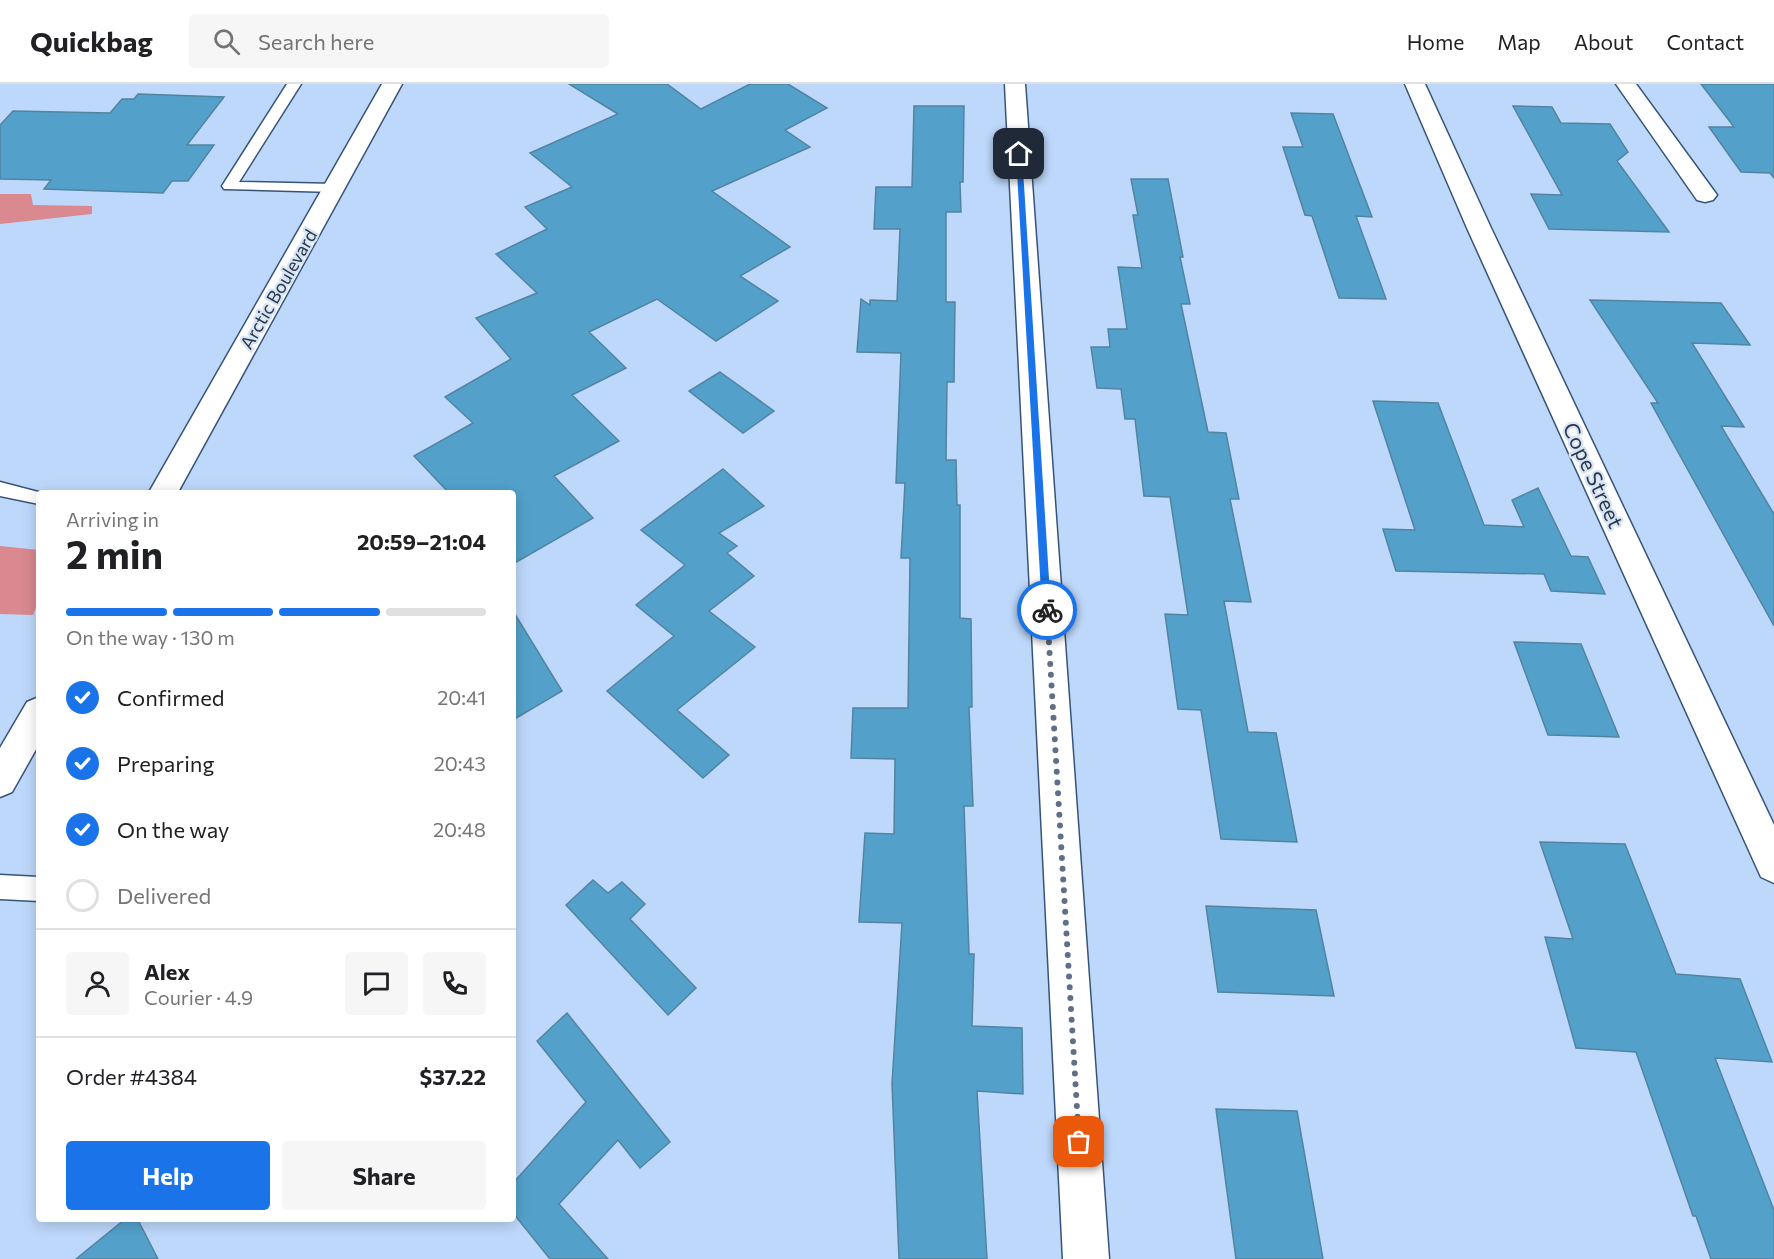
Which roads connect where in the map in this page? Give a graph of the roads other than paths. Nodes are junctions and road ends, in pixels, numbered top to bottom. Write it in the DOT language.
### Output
graph roads {
  1 [pos="294,84"];
  2 [pos="392,84"];
  3 [pos="1015,84"];
  4 [pos="1415,84"];
  5 [pos="1626,84"];
  6 [pos="335,188"];
  7 [pos="1705,195"];
  8 [pos="0,489"];
  9 [pos="164,490"];
  10 [pos="36,496"];
  11 [pos="36,717"];
  12 [pos="0,781"];
  13 [pos="1774,865"];
  14 [pos="0,887"];
  15 [pos="36,889"];
  16 [pos="1086,1259"];
  1 -- 6 [label="lane"];
  2 -- 6 [label="street, Arctic Boulevard"];
  3 -- 16 [label="street"];
  4 -- 13 [label="street, Cope Street"];
  5 -- 7 [label="street"];
  6 -- 9 [label="street, Arctic Boulevard"];
  8 -- 10 [label="lane"];
  11 -- 12 [label="street"];
  14 -- 15 [label="lane"];
}
